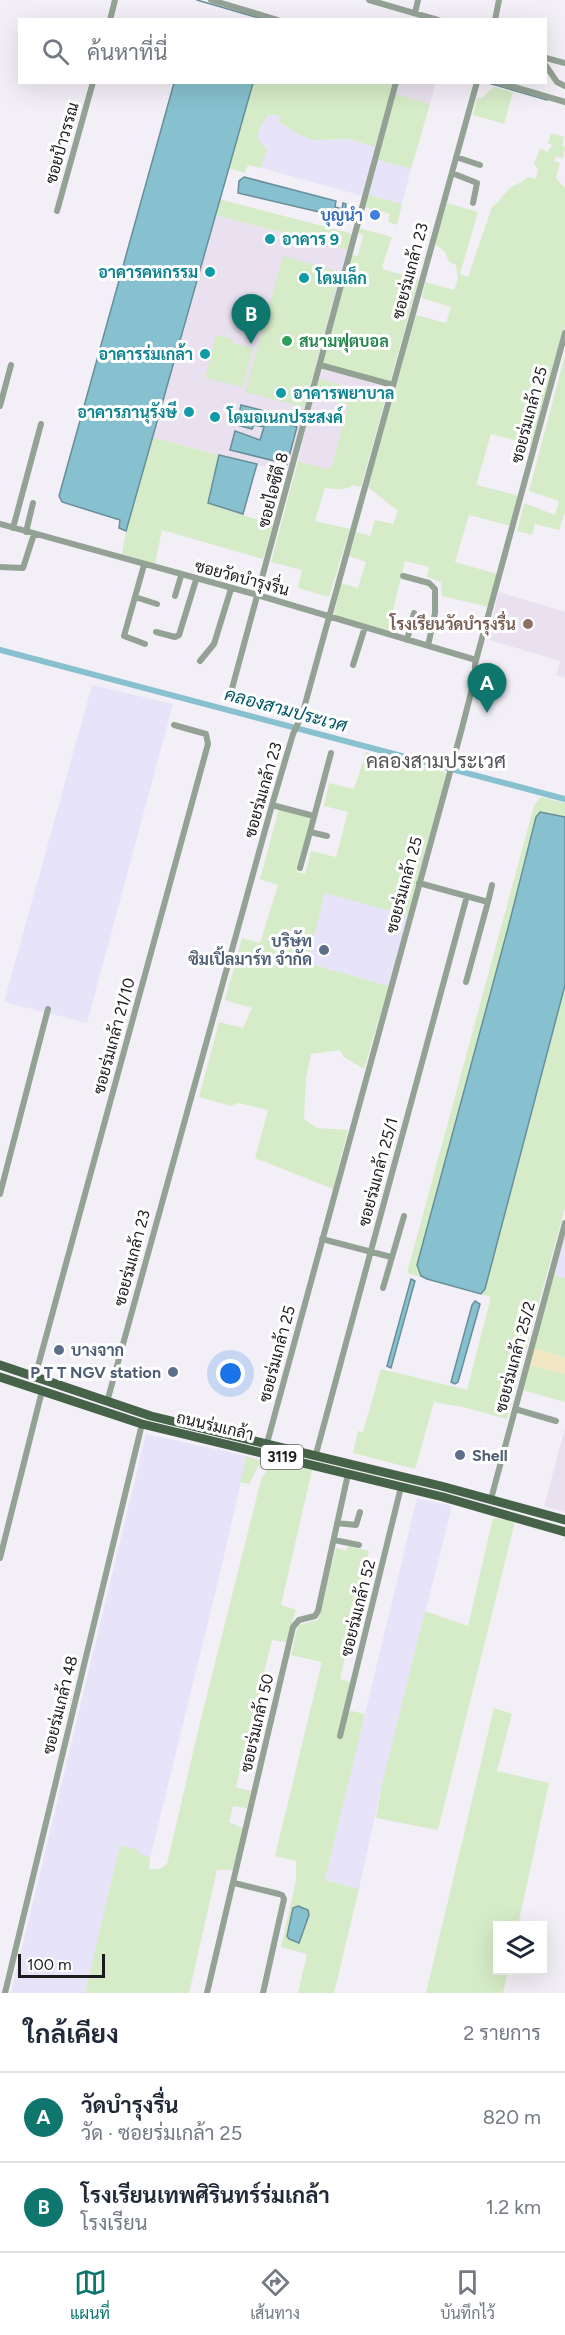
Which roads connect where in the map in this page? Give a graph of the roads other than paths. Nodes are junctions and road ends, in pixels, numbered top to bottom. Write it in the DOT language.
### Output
graph roads {
  1 [pos="116,0"];
  2 [pos="211,0"];
  3 [pos="369,0"];
  4 [pos="418,0"];
  5 [pos="499,0"];
  6 [pos="415,13"];
  7 [pos="111,18"];
  8 [pos="272,18"];
  9 [pos="431,18"];
  10 [pos="495,18"];
  11 [pos="547,58"];
  12 [pos="565,63"];
  13 [pos="547,67"];
  14 [pos="92,84"];
  15 [pos="395,84"];
  16 [pos="477,84"];
  17 [pos="503,84"];
  18 [pos="565,86"];
  19 [pos="565,102"];
  20 [pos="456,157"];
  21 [pos="480,165"];
  22 [pos="452,173"];
  23 [pos="473,203"];
  24 [pos="57,211"];
  25 [pos="565,333"];
  26 [pos="11,364"];
  27 [pos="320,365"];
  28 [pos="393,385"];
  29 [pos="0,406"];
  30 [pos="41,424"];
  31 [pos="33,503"];
  32 [pos="0,524"];
  33 [pos="13,528"];
  34 [pos="26,532"];
  35 [pos="34,534"];
  36 [pos="144,565"];
  37 [pos="0,567"];
  38 [pos="181,576"];
  39 [pos="403,576"];
  40 [pos="196,580"];
  41 [pos="231,589"];
  42 [pos="175,596"];
  43 [pos="258,596"];
  44 [pos="135,597"];
  45 [pos="157,604"];
  46 [pos="414,613"];
  47 [pos="329,617"];
  48 [pos="365,627"];
  49 [pos="156,632"];
  50 [pos="407,640"];
  51 [pos="145,644"];
  52 [pos="428,646"];
  53 [pos="476,660"];
  54 [pos="200,661"];
  55 [pos="353,665"];
  56 [pos="230,696"];
  57 [pos="174,725"];
  58 [pos="331,753"];
  59 [pos="272,805"];
  60 [pos="314,816"];
  61 [pos="310,832"];
  62 [pos="327,836"];
  63 [pos="300,868"];
  64 [pos="419,883"];
  65 [pos="492,885"];
  66 [pos="467,897"];
  67 [pos="488,902"];
  68 [pos="466,982"];
  69 [pos="48,1009"];
  70 [pos="0,1194"];
  71 [pos="404,1216"];
  72 [pos="565,1223"];
  73 [pos="322,1239"];
  74 [pos="370,1252"];
  75 [pos="391,1257"];
  76 [pos="383,1288"];
  77 [pos="0,1365"];
  78 [pos="0,1377"];
  79 [pos="35,1377"];
  80 [pos="42,1390"];
  81 [pos="107,1402"];
  82 [pos="515,1409"];
  83 [pos="556,1421"];
  84 [pos="142,1424"];
  85 [pos="267,1443"];
  86 [pos="316,1454"];
  87 [pos="348,1474"];
  88 [pos="401,1487"];
  89 [pos="491,1499"];
  90 [pos="360,1512"];
  91 [pos="565,1520"];
  92 [pos="337,1523"];
  93 [pos="565,1532"];
  94 [pos="334,1540"];
  95 [pos="360,1545"];
  96 [pos="0,1558"];
  97 [pos="340,1736"];
  98 [pos="234,1883"];
  99 [pos="4,1993"];
  100 [pos="207,1993"];
  101 [pos="263,1993"];
  1 -- 7 [label="street"];
  2 -- 8 [label="street"];
  3 -- 6 [label="street"];
  4 -- 6 [label="street"];
  5 -- 10 [label="street"];
  6 -- 9 [label="street"];
  11 -- 12 [label="street"];
  13 -- 18 [label="street"];
  14 -- 24 [label="street, ซอยป้าวรรณ"];
  15 -- 27 [label="street, ซอยไอซีดี 8"];
  16 -- 20 [label="street, ซอยร่มเกล้า 23"];
  17 -- 19 [label="street"];
  20 -- 21 [label="street"];
  20 -- 22 [label="street, ซอยร่มเกล้า 23"];
  22 -- 23 [label="street"];
  22 -- 28 [label="street, ซอยร่มเกล้า 23"];
  25 -- 53 [label="street, ซอยร่มเกล้า 25"];
  26 -- 29 [label="street"];
  27 -- 28 [label="street"];
  27 -- 43 [label="street, ซอยไอซีดี 8"];
  28 -- 47 [label="street, ซอยร่มเกล้า 23"];
  30 -- 33 [label="street"];
  31 -- 34 [label="street"];
  32 -- 33 [label="street, ซอยวัดบำรุงรื่น"];
  33 -- 34 [label="street, ซอยวัดบำรุงรื่น"];
  34 -- 35 [label="street, ซอยวัดบำรุงรื่น"];
  35 -- 36 [label="street, ซอยวัดบำรุงรื่น"];
  35 -- 37 [label="street"];
  36 -- 38 [label="street, ซอยวัดบำรุงรื่น"];
  36 -- 44 [label="street"];
  38 -- 40 [label="street, ซอยวัดบำรุงรื่น"];
  38 -- 42 [label="street"];
  39 -- 52 [label="street"];
  40 -- 41 [label="street, ซอยวัดบำรุงรื่น"];
  40 -- 49 [label="street"];
  41 -- 43 [label="street, ซอยวัดบำรุงรื่น"];
  41 -- 54 [label="street"];
  43 -- 47 [label="street, ซอยวัดบำรุงรื่น"];
  43 -- 56 [label="street, ซอยไอซีดี 8"];
  44 -- 45 [label="street"];
  44 -- 51 [label="street"];
  46 -- 50 [label="street"];
  47 -- 48 [label="street, ซอยวัดบำรุงรื่น"];
  47 -- 59 [label="street, ซอยร่มเกล้า 23"];
  48 -- 50 [label="street, ซอยวัดบำรุงรื่น"];
  48 -- 55 [label="street"];
  50 -- 52 [label="street, ซอยวัดบำรุงรื่น"];
  52 -- 53 [label="street, ซอยวัดบำรุงรื่น"];
  53 -- 64 [label="street, ซอยร่มเกล้า 25"];
  57 -- 79 [label="street, ซอยร่มเกล้า 21/10"];
  58 -- 60 [label="street"];
  59 -- 60 [label="street"];
  59 -- 81 [label="street, ซอยร่มเกล้า 23"];
  60 -- 61 [label="street"];
  61 -- 62 [label="street"];
  61 -- 63 [label="street"];
  64 -- 66 [label="street"];
  64 -- 73 [label="street, ซอยร่มเกล้า 25"];
  65 -- 67 [label="street"];
  66 -- 67 [label="street"];
  66 -- 74 [label="street, ซอยร่มเกล้า 25/1"];
  67 -- 68 [label="street"];
  69 -- 70 [label="street"];
  71 -- 75 [label="street"];
  72 -- 82 [label="street, ซอยร่มเกล้า 25/2"];
  73 -- 74 [label="street"];
  73 -- 85 [label="street, ซอยร่มเกล้า 25"];
  74 -- 75 [label="street"];
  74 -- 86 [label="street, ซอยร่มเกล้า 25/1"];
  75 -- 76 [label="street"];
  77 -- 79 [label="main road, ถนนร่มเกล้า / 3119"];
  78 -- 80 [label="main road, ถนนร่มเกล้า / 3119"];
  79 -- 81 [label="main road, ถนนร่มเกล้า / 3119"];
  80 -- 84 [label="main road, ถนนร่มเกล้า / 3119"];
  80 -- 96 [label="street"];
  81 -- 85 [label="main road, ถนนร่มเกล้า / 3119"];
  82 -- 83 [label="street"];
  82 -- 89 [label="street, ซอยร่มเกล้า 25/2"];
  84 -- 87 [label="main road, ถนนร่มเกล้า / 3119"];
  84 -- 99 [label="street, ซอยร่มเกล้า 48"];
  85 -- 86 [label="main road, ถนนร่มเกล้า / 3119"];
  86 -- 89 [label="main road, ถนนร่มเกล้า / 3119"];
  87 -- 88 [label="main road, ถนนร่มเกล้า / 3119"];
  87 -- 92 [label="street, ซอยร่มเกล้า 50"];
  88 -- 93 [label="main road, ถนนร่มเกล้า / 3119"];
  88 -- 97 [label="street, ซอยร่มเกล้า 52"];
  89 -- 91 [label="main road, ถนนร่มเกล้า / 3119"];
  90 -- 92 [label="street"];
  92 -- 94 [label="street, ซอยร่มเกล้า 50"];
  94 -- 95 [label="street"];
  94 -- 98 [label="street, ซอยร่มเกล้า 50"];
  98 -- 100 [label="street, ซอยร่มเกล้า 50"];
  98 -- 101 [label="street"];
}
